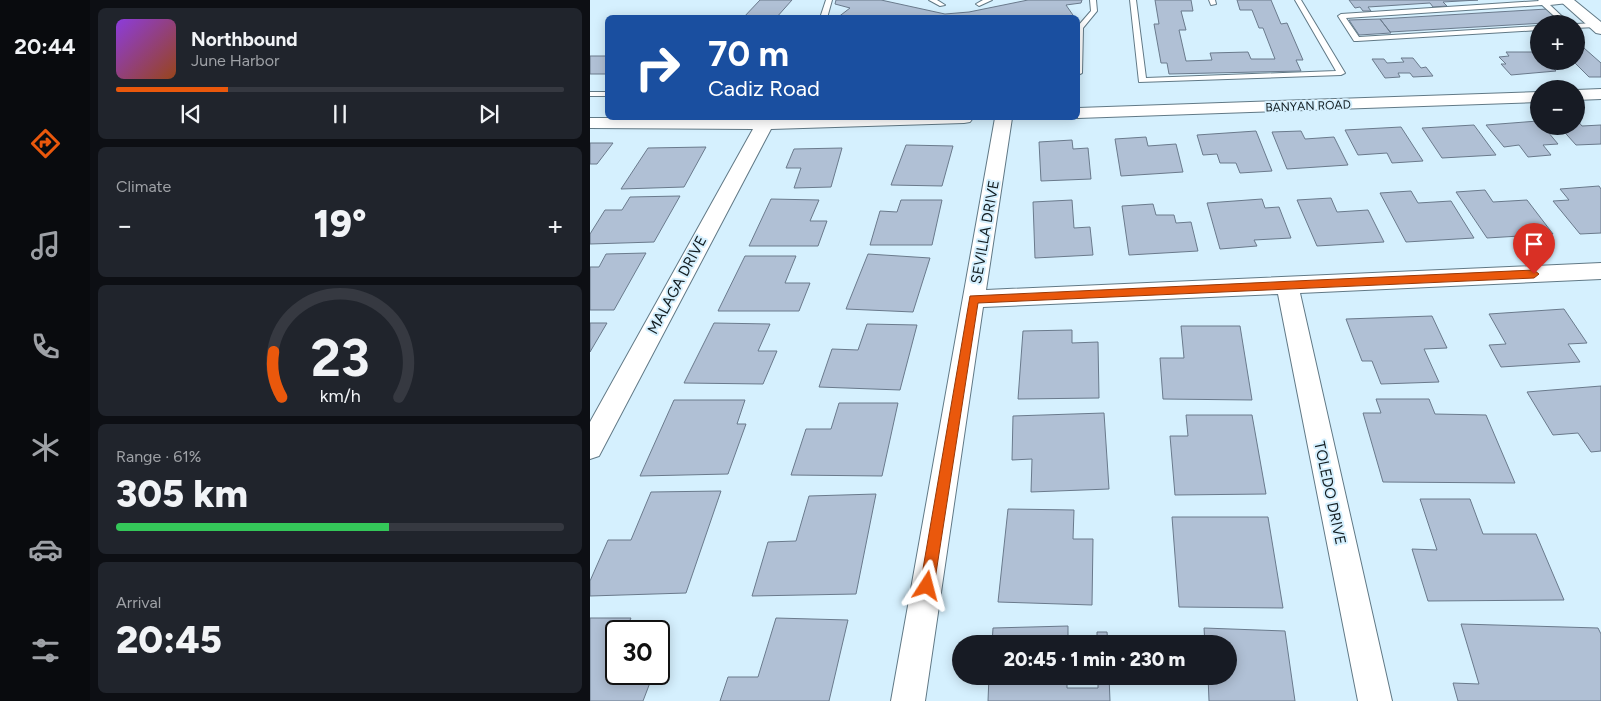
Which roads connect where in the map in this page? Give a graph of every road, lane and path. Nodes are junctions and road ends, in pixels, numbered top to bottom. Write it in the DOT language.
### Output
graph roads {
  1 [pos="829,0"];
  2 [pos="932,0"];
  3 [pos="989,0"];
  4 [pos="1093,0"];
  5 [pos="1133,0"];
  6 [pos="1298,0"];
  7 [pos="1567,1"];
  8 [pos="1542,2"];
  9 [pos="979,4"];
  10 [pos="942,5"];
  11 [pos="824,15"];
  12 [pos="1557,15"];
  13 [pos="1585,26"];
  14 [pos="1080,27"];
  15 [pos="1598,27"];
  16 [pos="1530,29"];
  17 [pos="590,94"];
  18 [pos="605,94"];
  19 [pos="1601,94"];
  20 [pos="1585,95"];
  21 [pos="1530,97"];
  22 [pos="1080,113"];
  23 [pos="795,120"];
  24 [pos="1003,120"];
  25 [pos="705,121"];
  26 [pos="590,123"];
  27 [pos="765,124"];
  28 [pos="1598,275"];
  29 [pos="1287,286"];
  30 [pos="974,299"];
  31 [pos="590,447"];
  32 [pos="908,701"];
  33 [pos="1375,701"];
  1 -- 11 [label="lane"];
  2 -- 10 [label="lane"];
  3 -- 9 [label="lane"];
  4 -- 14 [label="lane"];
  5 -- 6 [label="lane"];
  7 -- 8 [label="lane"];
  7 -- 15 [label="street"];
  8 -- 12 [label="lane"];
  8 -- 16 [label="lane"];
  13 -- 15 [label="lane"];
  17 -- 18 [label="lane"];
  19 -- 20 [label="street"];
  21 -- 22 [label="street, BANYAN ROAD"];
  23 -- 27 [label="street"];
  24 -- 30 [label="street, SEVILLA DRIVE"];
  25 -- 26 [label="street"];
  25 -- 27 [label="street"];
  27 -- 31 [label="street, MALAGA DRIVE"];
  28 -- 29 [label="street"];
  29 -- 30 [label="street"];
  29 -- 33 [label="street, TOLEDO DRIVE"];
  30 -- 32 [label="street, SEVILLA DRIVE"];
}
